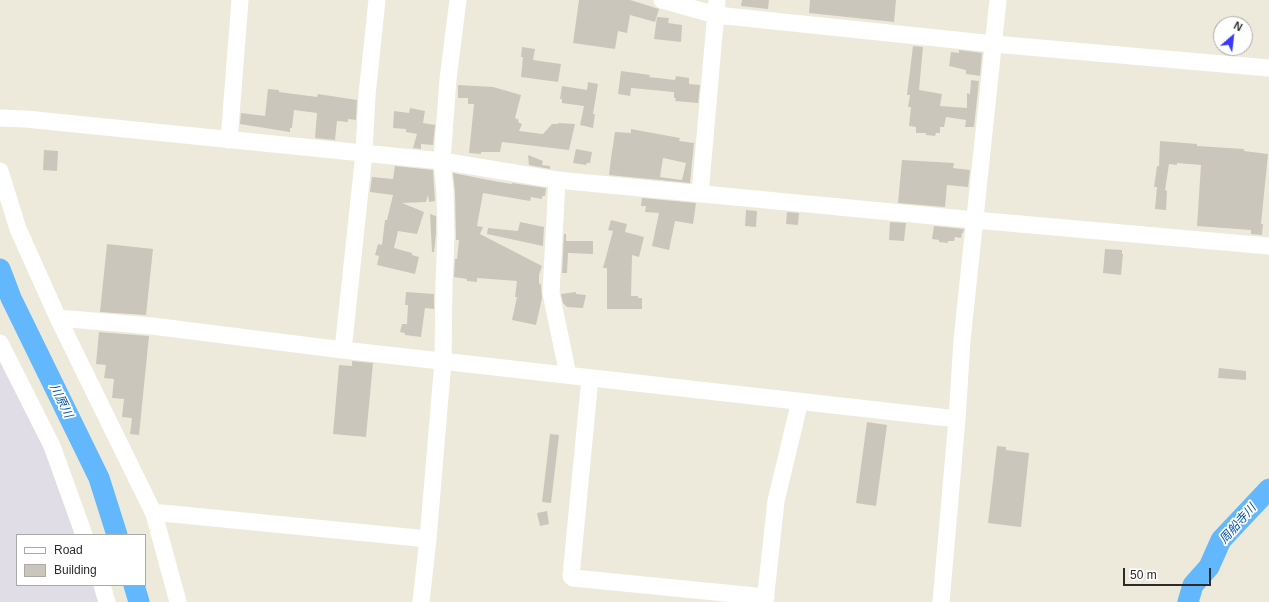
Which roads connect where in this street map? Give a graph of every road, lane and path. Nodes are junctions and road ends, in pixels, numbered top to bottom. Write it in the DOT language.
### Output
graph roads {
  1 [pos="240,0"];
  2 [pos="377,0"];
  3 [pos="458,0"];
  4 [pos="662,0"];
  5 [pos="998,0"];
  6 [pos="717,7"];
  7 [pos="994,44"];
  8 [pos="1269,68"];
  9 [pos="0,118"];
  10 [pos="229,140"];
  11 [pos="364,153"];
  12 [pos="442,161"];
  13 [pos="0,171"];
  14 [pos="557,180"];
  15 [pos="700,194"];
  16 [pos="975,220"];
  17 [pos="1269,246"];
  18 [pos="58,318"];
  19 [pos="0,343"];
  20 [pos="343,350"];
  21 [pos="443,361"];
  22 [pos="568,375"];
  23 [pos="590,378"];
  24 [pos="800,401"];
  25 [pos="957,419"];
  26 [pos="154,514"];
  27 [pos="84,534"];
  28 [pos="428,539"];
  29 [pos="102,586"];
  30 [pos="766,599"];
  31 [pos="107,602"];
  32 [pos="178,602"];
  33 [pos="421,602"];
  34 [pos="941,602"];
  1 -- 10 [label="street"];
  2 -- 11 [label="street"];
  3 -- 12 [label="street"];
  4 -- 6 [label="street"];
  5 -- 7 [label="street"];
  6 -- 7 [label="street"];
  6 -- 15 [label="street"];
  7 -- 8 [label="street"];
  7 -- 16 [label="street"];
  9 -- 10 [label="street"];
  10 -- 11 [label="street"];
  11 -- 12 [label="street"];
  11 -- 20 [label="street"];
  12 -- 14 [label="street"];
  12 -- 21 [label="street"];
  13 -- 18 [label="street"];
  14 -- 15 [label="street"];
  14 -- 22 [label="street"];
  15 -- 16 [label="street"];
  16 -- 17 [label="street"];
  16 -- 25 [label="street"];
  18 -- 20 [label="street"];
  18 -- 26 [label="street"];
  19 -- 27 [label="street"];
  20 -- 21 [label="street"];
  21 -- 22 [label="street"];
  21 -- 28 [label="street"];
  22 -- 23 [label="street"];
  23 -- 24 [label="street"];
  23 -- 30 [label="street"];
  24 -- 25 [label="street"];
  24 -- 30 [label="street"];
  25 -- 34 [label="street"];
  26 -- 28 [label="street"];
  26 -- 32 [label="street"];
  28 -- 33 [label="street"];
  29 -- 31 [label="street"];
}
